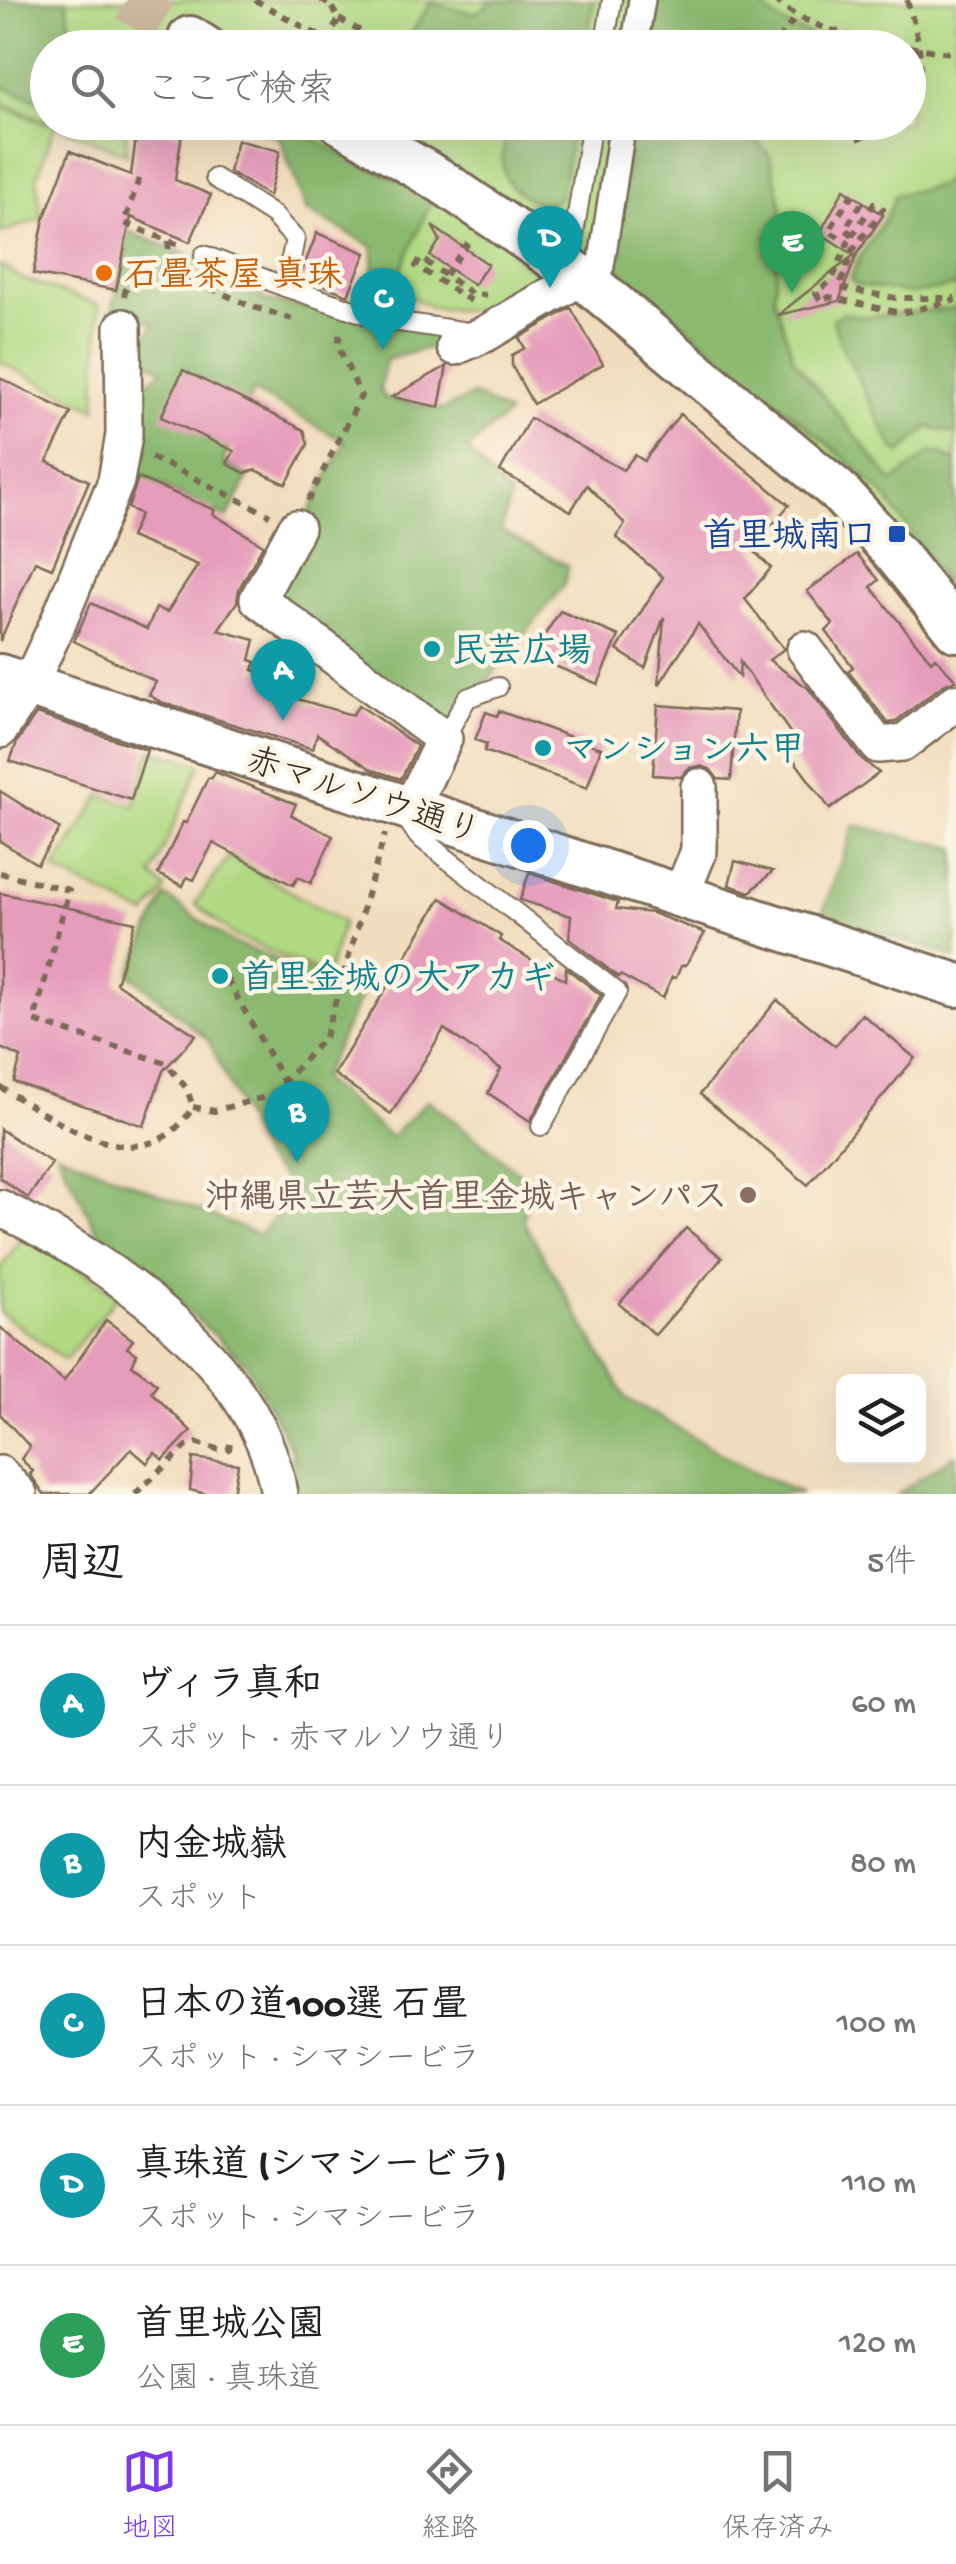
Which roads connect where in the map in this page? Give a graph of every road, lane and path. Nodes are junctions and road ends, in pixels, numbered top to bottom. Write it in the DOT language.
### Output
graph roads {
  1 [pos="255,0"];
  2 [pos="320,0"];
  3 [pos="612,0"];
  4 [pos="642,0"];
  5 [pos="775,0"];
  6 [pos="907,0"];
  7 [pos="332,3"];
  8 [pos="797,16"];
  9 [pos="339,19"];
  10 [pos="309,30"];
  11 [pos="333,30"];
  12 [pos="359,30"];
  13 [pos="607,30"];
  14 [pos="637,30"];
  15 [pos="786,30"];
  16 [pos="840,30"];
  17 [pos="916,30"];
  18 [pos="926,49"];
  19 [pos="956,54"];
  20 [pos="371,140"];
  21 [pos="590,140"];
  22 [pos="618,140"];
  23 [pos="215,178"];
  24 [pos="140,179"];
  25 [pos="850,239"];
  26 [pos="470,240"];
  27 [pos="169,242"];
  28 [pos="204,255"];
  29 [pos="154,268"];
  30 [pos="578,274"];
  31 [pos="445,275"];
  32 [pos="185,277"];
  33 [pos="285,287"];
  34 [pos="500,287"];
  35 [pos="472,294"];
  36 [pos="956,299"];
  37 [pos="380,305"];
  38 [pos="282,316"];
  39 [pos="123,328"];
  40 [pos="340,331"];
  41 [pos="462,343"];
  42 [pos="142,452"];
  43 [pos="296,528"];
  44 [pos="956,630"];
  45 [pos="804,648"];
  46 [pos="14,680"];
  47 [pos="498,686"];
  48 [pos="956,702"];
  49 [pos="0,730"];
  50 [pos="444,739"];
  51 [pos="699,787"];
  52 [pos="403,807"];
  53 [pos="0,873"];
  54 [pos="680,897"];
  55 [pos="227,980"];
  56 [pos="956,985"];
  57 [pos="284,1082"];
  58 [pos="0,1087"];
  59 [pos="193,1107"];
  60 [pos="542,1126"];
  61 [pos="0,1208"];
  62 [pos="240,1395"];
  63 [pos="0,1474"];
  64 [pos="19,1494"];
  65 [pos="135,1494"];
  66 [pos="280,1494"];
  1 -- 10 [label="path"];
  2 -- 7 [label="path"];
  3 -- 13 [label="lane"];
  4 -- 14 [label="street"];
  5 -- 8 [label="path"];
  6 -- 17 [label="path"];
  7 -- 9 [label="path"];
  8 -- 15 [label="path"];
  8 -- 16 [label="path"];
  9 -- 11 [label="path"];
  9 -- 12 [label="path"];
  18 -- 19 [label="path"];
  20 -- 30 [label="street"];
  21 -- 30 [label="lane"];
  22 -- 30 [label="street"];
  23 -- 33 [label="lane"];
  24 -- 27 [label="path"];
  25 -- 25 [label="path"];
  25 -- 36 [label="path"];
  25 -- 36 [label="path"];
  26 -- 31 [label="path"];
  27 -- 28 [label="path"];
  27 -- 32 [label="path"];
  28 -- 33 [label="lane"];
  29 -- 32 [label="path"];
  30 -- 41 [label="street"];
  30 -- 44 [label="street"];
  31 -- 35 [label="path"];
  31 -- 35 [label="path"];
  32 -- 38 [label="path"];
  33 -- 41 [label="lane"];
  34 -- 35 [label="path"];
  37 -- 41 [label="lane"];
  39 -- 46 [label="street"];
  40 -- 43 [label="path"];
  42 -- 43 [label="path"];
  43 -- 50 [label="street"];
  45 -- 48 [label="street"];
  46 -- 49 [label="street"];
  46 -- 52 [label="street, 赤マルソウ通り"];
  47 -- 50 [label="lane"];
  50 -- 52 [label="street"];
  51 -- 54 [label="street"];
  52 -- 54 [label="street, 赤マルソウ通り"];
  52 -- 57 [label="path"];
  52 -- 60 [label="lane"];
  53 -- 59 [label="path"];
  54 -- 56 [label="street, 赤マルソウ通り"];
  55 -- 57 [label="path"];
  57 -- 59 [label="path"];
  58 -- 59 [label="path"];
  61 -- 62 [label="street"];
  62 -- 65 [label="path"];
  62 -- 66 [label="street"];
  63 -- 64 [label="street"];
}
